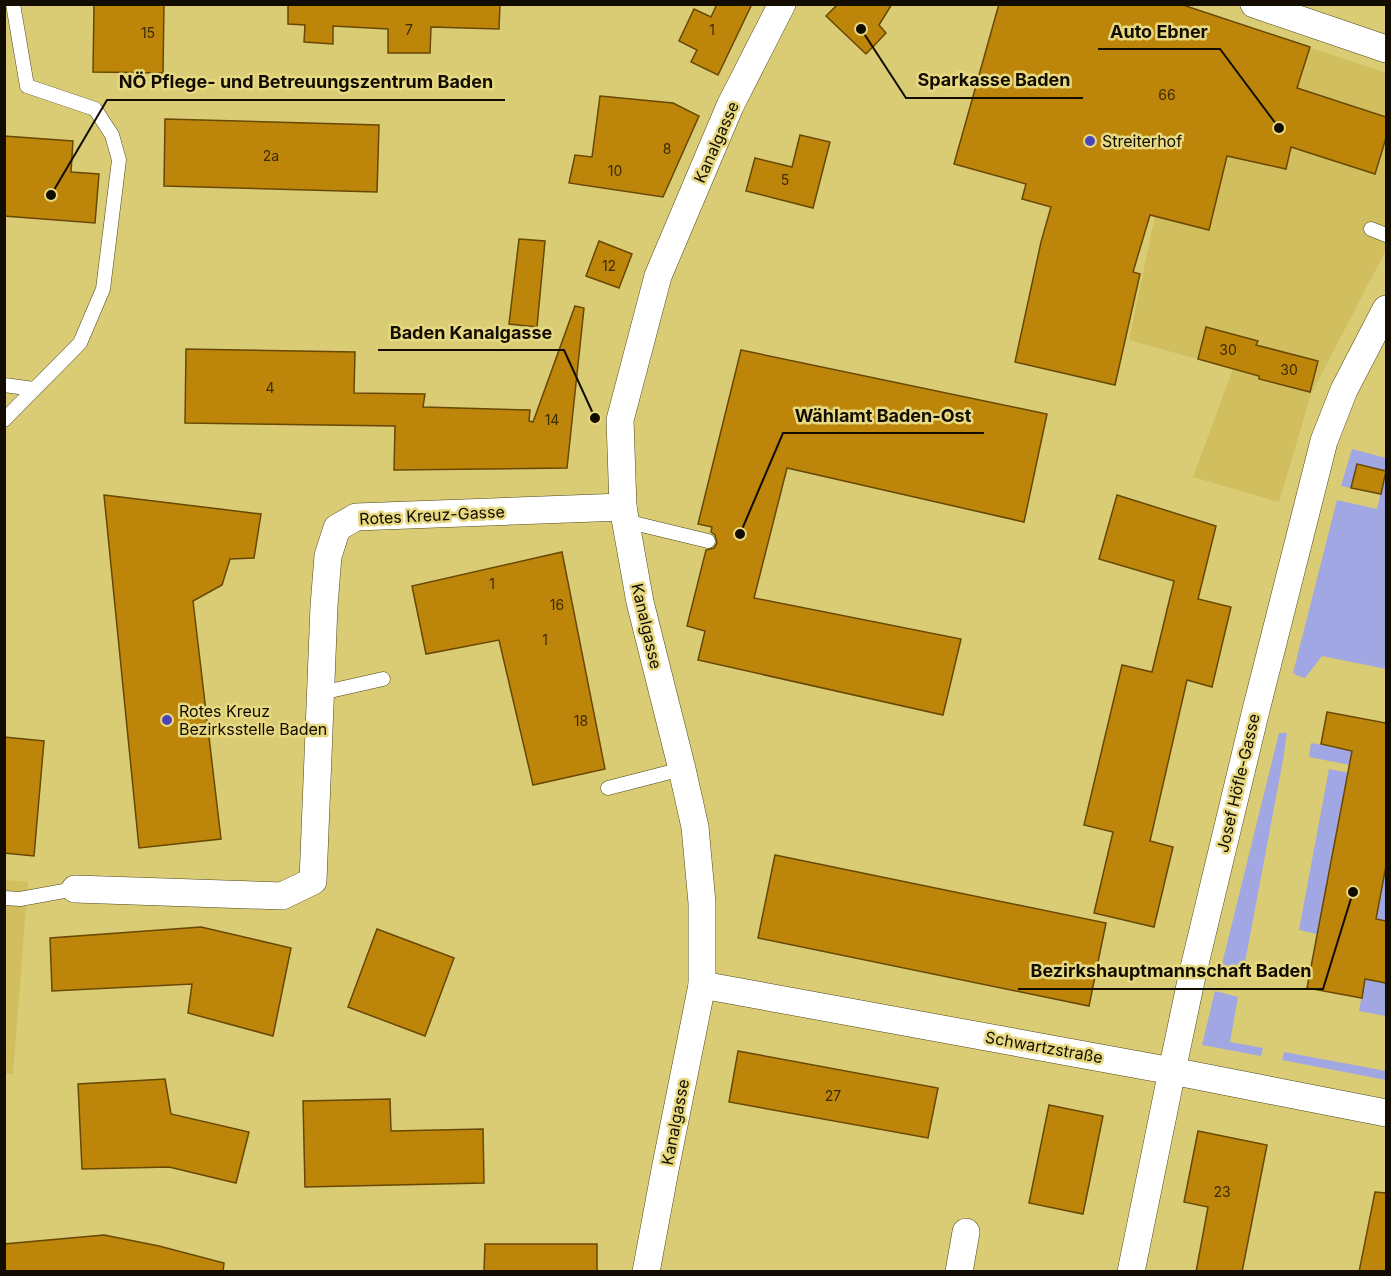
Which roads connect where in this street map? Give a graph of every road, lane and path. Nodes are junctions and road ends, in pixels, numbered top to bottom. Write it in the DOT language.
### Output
graph roads {
  1 [pos="13,4"];
  2 [pos="782,4"];
  3 [pos="1254,4"];
  4 [pos="1386,49"];
  5 [pos="1371,229"];
  6 [pos="1386,235"];
  7 [pos="1386,309"];
  8 [pos="4,385"];
  9 [pos="34,389"];
  10 [pos="4,420"];
  11 [pos="624,514"];
  12 [pos="708,541"];
  13 [pos="383,679"];
  14 [pos="321,693"];
  15 [pos="682,769"];
  16 [pos="608,788"];
  17 [pos="75,889"];
  18 [pos="4,898"];
  19 [pos="702,985"];
  20 [pos="1172,1071"];
  21 [pos="1386,1113"];
  22 [pos="966,1232"];
  23 [pos="646,1272"];
  24 [pos="959,1272"];
  25 [pos="1131,1272"];
  1 -- 9 [label="lane"];
  2 -- 11 [label="street, Kanalgasse"];
  3 -- 4 [label="street"];
  5 -- 6 [label="lane"];
  7 -- 20 [label="street, Josef Höfle-Gasse"];
  8 -- 9 [label="lane"];
  9 -- 10 [label="lane"];
  11 -- 12 [label="lane"];
  11 -- 14 [label="street, Rotes Kreuz-Gasse"];
  11 -- 15 [label="street, Kanalgasse"];
  13 -- 14 [label="lane"];
  14 -- 17 [label="street, Rotes Kreuz-Gasse"];
  15 -- 16 [label="lane"];
  15 -- 19 [label="street, Kanalgasse"];
  17 -- 18 [label="lane"];
  19 -- 20 [label="street, Schwartzstraße"];
  19 -- 23 [label="street, Kanalgasse"];
  20 -- 21 [label="street, Schwartzstraße"];
  20 -- 25 [label="street, Josef Höfle-Gasse"];
  22 -- 24 [label="street"];
}
